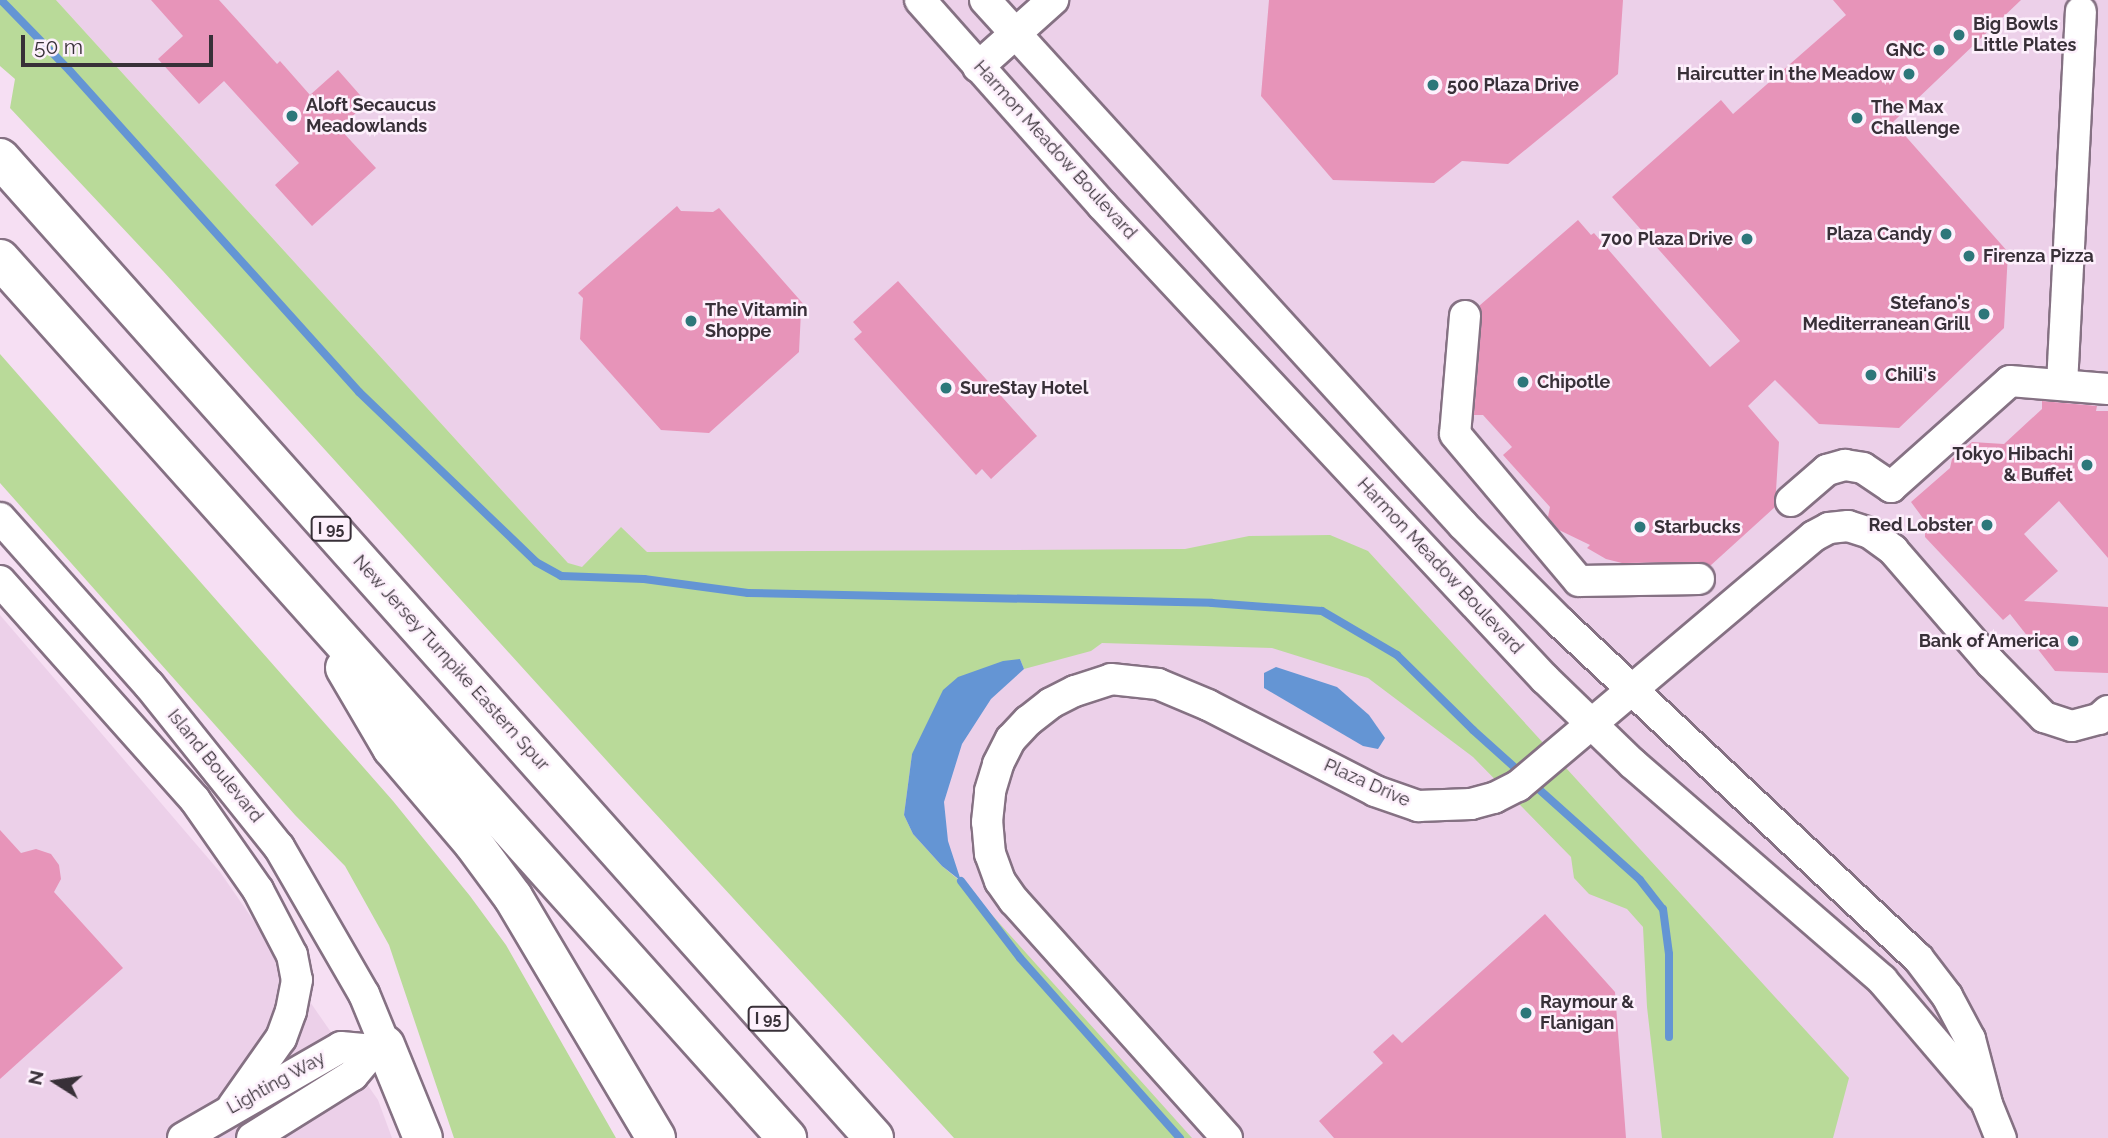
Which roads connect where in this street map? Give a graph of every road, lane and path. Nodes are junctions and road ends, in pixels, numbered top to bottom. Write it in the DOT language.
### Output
graph roads {
  1 [pos="920,0"];
  2 [pos="985,0"];
  3 [pos="1053,0"];
  4 [pos="2081,11"];
  5 [pos="1013,34"];
  6 [pos="978,67"];
  7 [pos="0,158"];
  8 [pos="0,259"];
  9 [pos="1465,316"];
  10 [pos="2062,385"];
  11 [pos="2108,389"];
  12 [pos="1791,501"];
  13 [pos="0,518"];
  14 [pos="1699,579"];
  15 [pos="0,581"];
  16 [pos="303,597"];
  17 [pos="1633,690"];
  18 [pos="2108,711"];
  19 [pos="1591,726"];
  20 [pos="379,1047"];
  21 [pos="1987,1104"];
  22 [pos="233,1106"];
  23 [pos="183,1138"];
  24 [pos="252,1138"];
  25 [pos="423,1138"];
  26 [pos="656,1138"];
  27 [pos="787,1138"];
  28 [pos="874,1138"];
  29 [pos="1227,1138"];
  30 [pos="2001,1138"];
  1 -- 6 [label="street, Harmon Meadow Boulevard"];
  2 -- 5 [label="street, Harmon Meadow Boulevard"];
  3 -- 5 [label="street"];
  4 -- 10 [label="street"];
  5 -- 6 [label="street"];
  5 -- 17 [label="street, Harmon Meadow Boulevard"];
  6 -- 19 [label="street, Harmon Meadow Boulevard"];
  7 -- 28 [label="main road, New Jersey Turnpike Eastern Spur / I 95"];
  8 -- 16 [label="main road"];
  9 -- 14 [label="street"];
  10 -- 11 [label="street"];
  10 -- 12 [label="street"];
  13 -- 20 [label="street, Island Boulevard"];
  15 -- 22 [label="street, Island Boulevard"];
  16 -- 26 [label="main road"];
  16 -- 27 [label="main road"];
  17 -- 18 [label="street, Plaza Drive"];
  17 -- 19 [label="street, Plaza Drive"];
  17 -- 21 [label="street, Harmon Meadow Boulevard"];
  19 -- 21 [label="street, Harmon Meadow Boulevard"];
  19 -- 29 [label="street, Plaza Drive"];
  20 -- 22 [label="street, Lighting Way"];
  20 -- 24 [label="street, Lighting Way"];
  20 -- 25 [label="main road"];
  21 -- 30 [label="street, Harmon Meadow Boulevard"];
  22 -- 23 [label="street, Lighting Way"];
}
